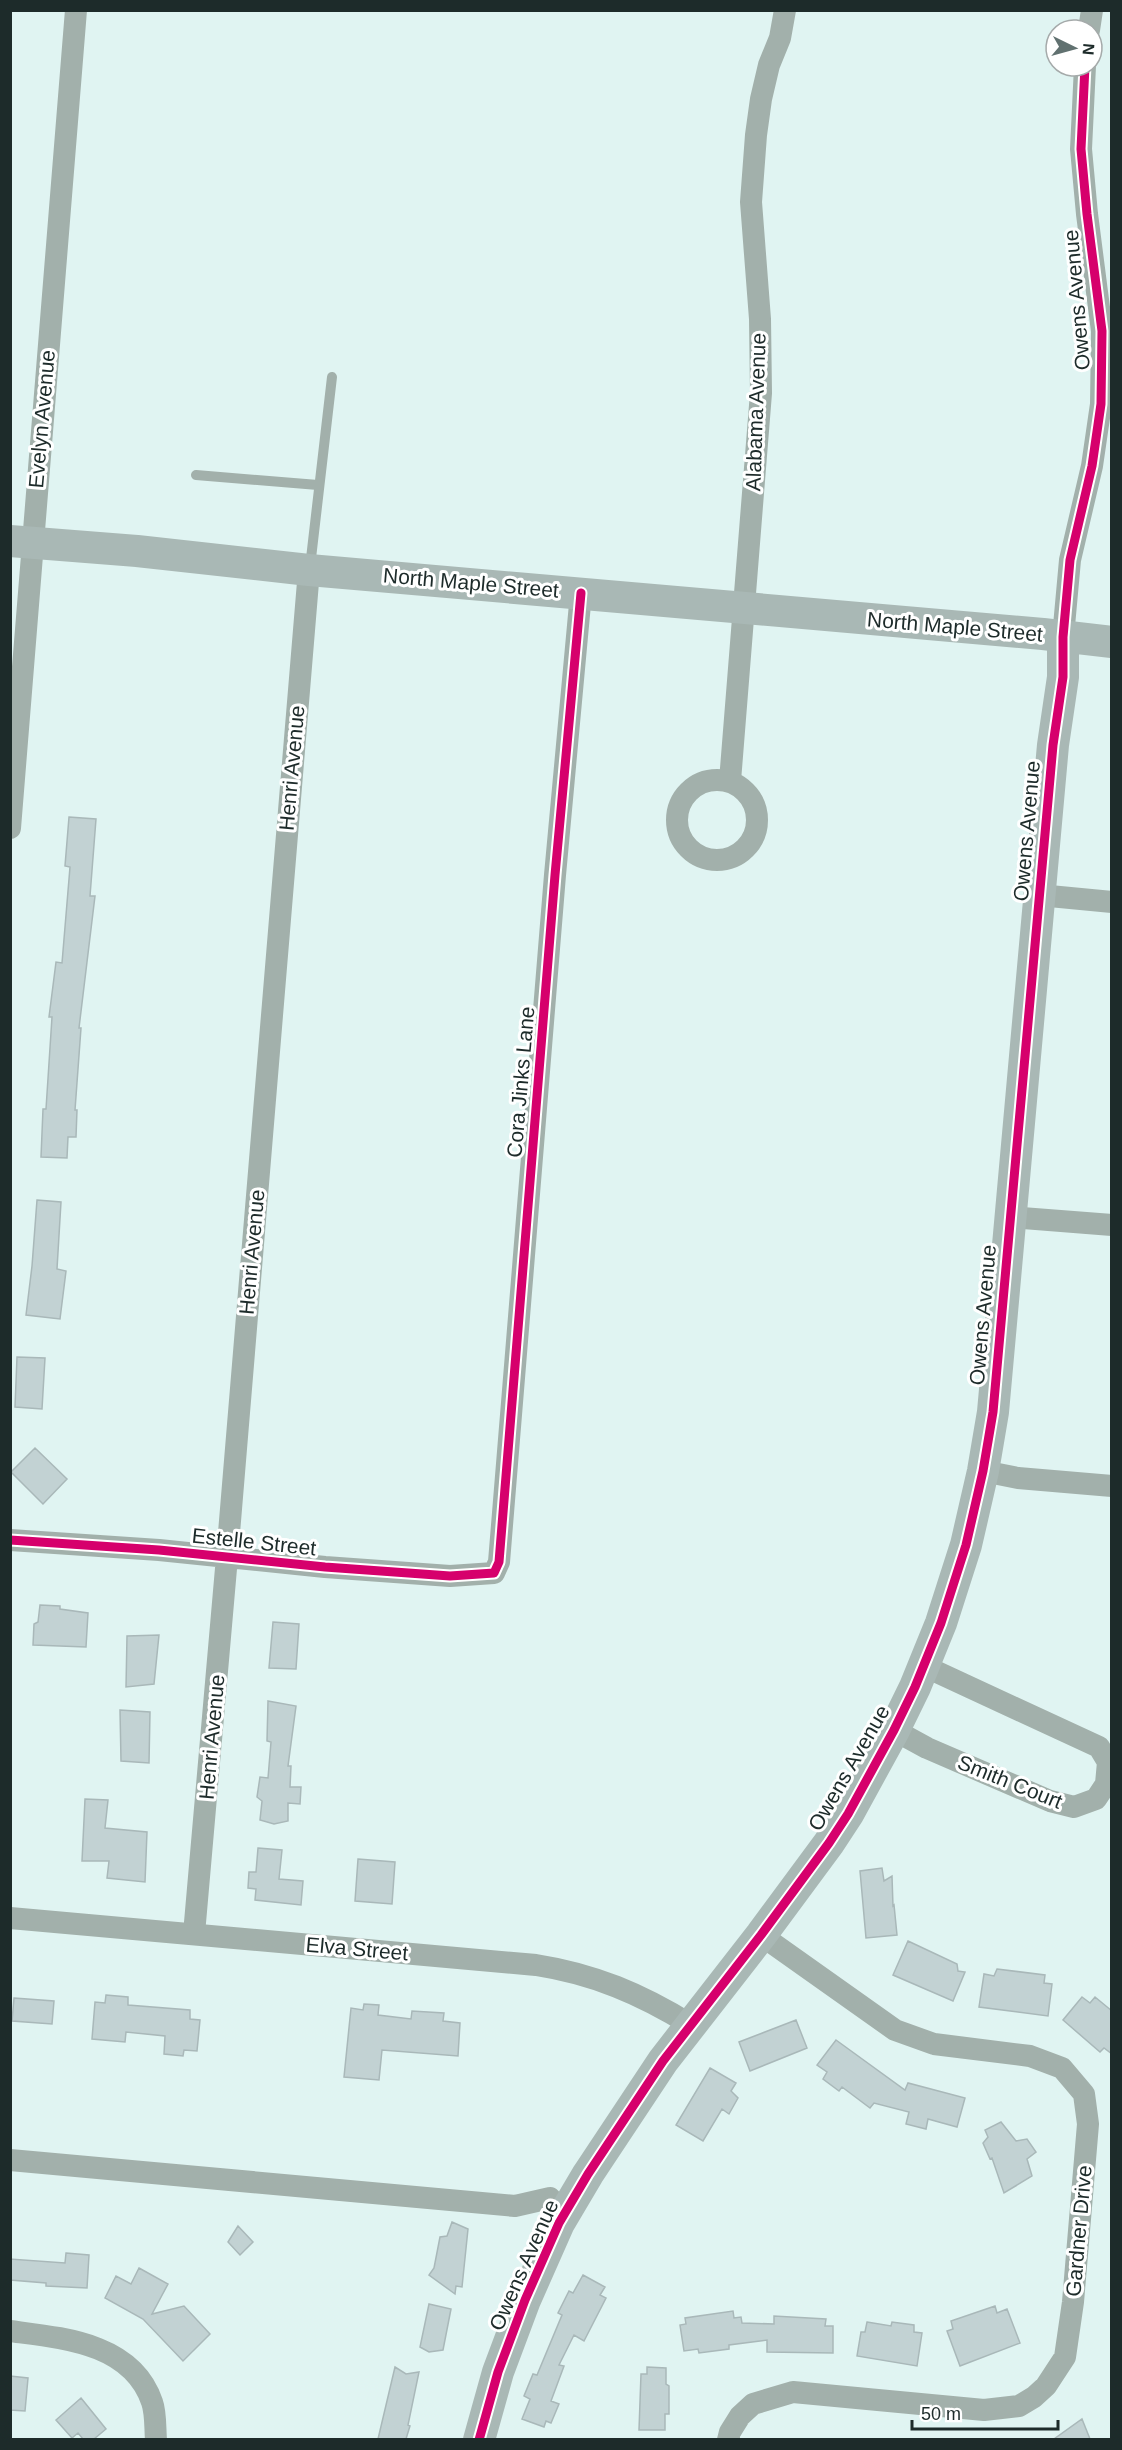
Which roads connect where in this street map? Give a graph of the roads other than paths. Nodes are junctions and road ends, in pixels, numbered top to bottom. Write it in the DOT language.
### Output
graph roads {
  1 [pos="76,10"];
  2 [pos="785,10"];
  3 [pos="1084,78"];
  4 [pos="332,377"];
  5 [pos="196,475"];
  6 [pos="318,485"];
  7 [pos="21,542"];
  8 [pos="309,570"];
  9 [pos="581,593"];
  10 [pos="744,608"];
  11 [pos="1063,637"];
  12 [pos="1112,642"];
  13 [pos="730,781"];
  14 [pos="10,828"];
  15 [pos="1039,895"];
  16 [pos="1112,902"];
  17 [pos="1010,1217"];
  18 [pos="1112,1226"];
  19 [pos="983,1471"];
  20 [pos="1112,1486"];
  21 [pos="10,1540"];
  22 [pos="227,1557"];
  23 [pos="494,1573"];
  24 [pos="924,1666"];
  25 [pos="894,1730"];
  26 [pos="10,1918"];
  27 [pos="194,1934"];
  28 [pos="761,1935"];
  29 [pos="691,2025"];
  30 [pos="10,2160"];
  31 [pos="564,2215"];
  32 [pos="10,2331"];
  33 [pos="156,2439"];
  34 [pos="479,2439"];
  35 [pos="728,2439"];
  1 -- 7 [label="street, Evelyn Avenue"];
  2 -- 10 [label="street, Alabama Avenue"];
  3 -- 11 [label="street, Owens Avenue"];
  4 -- 6 [label="lane"];
  5 -- 6 [label="lane"];
  6 -- 8 [label="lane"];
  7 -- 8 [label="street, North Maple Street"];
  7 -- 14 [label="street, Evelyn Avenue"];
  8 -- 9 [label="street, North Maple Street"];
  8 -- 22 [label="street, Henri Avenue"];
  9 -- 10 [label="street, North Maple Street"];
  9 -- 23 [label="street, Cora Jinks Lane"];
  10 -- 11 [label="street, North Maple Street"];
  10 -- 13 [label="street, Alabama Avenue"];
  11 -- 12 [label="street, North Maple Street"];
  11 -- 15 [label="street, Owens Avenue"];
  15 -- 16 [label="street"];
  15 -- 17 [label="street, Owens Avenue"];
  17 -- 18 [label="street"];
  17 -- 19 [label="street, Owens Avenue"];
  19 -- 20 [label="street"];
  19 -- 24 [label="street, Owens Avenue"];
  21 -- 22 [label="street, Estelle Street"];
  22 -- 23 [label="street, Estelle Street"];
  22 -- 27 [label="street, Henri Avenue"];
  24 -- 25 [label="street, Owens Avenue"];
  24 -- 25 [label="street, Smith Court"];
  25 -- 28 [label="street, Owens Avenue"];
  26 -- 27 [label="street, Elva Street"];
  27 -- 29 [label="street, Elva Street"];
  28 -- 29 [label="street, Owens Avenue"];
  28 -- 35 [label="street, Gardner Drive"];
  29 -- 31 [label="street, Owens Avenue"];
  30 -- 31 [label="street"];
  31 -- 34 [label="street, Owens Avenue"];
  32 -- 33 [label="street"];
}
